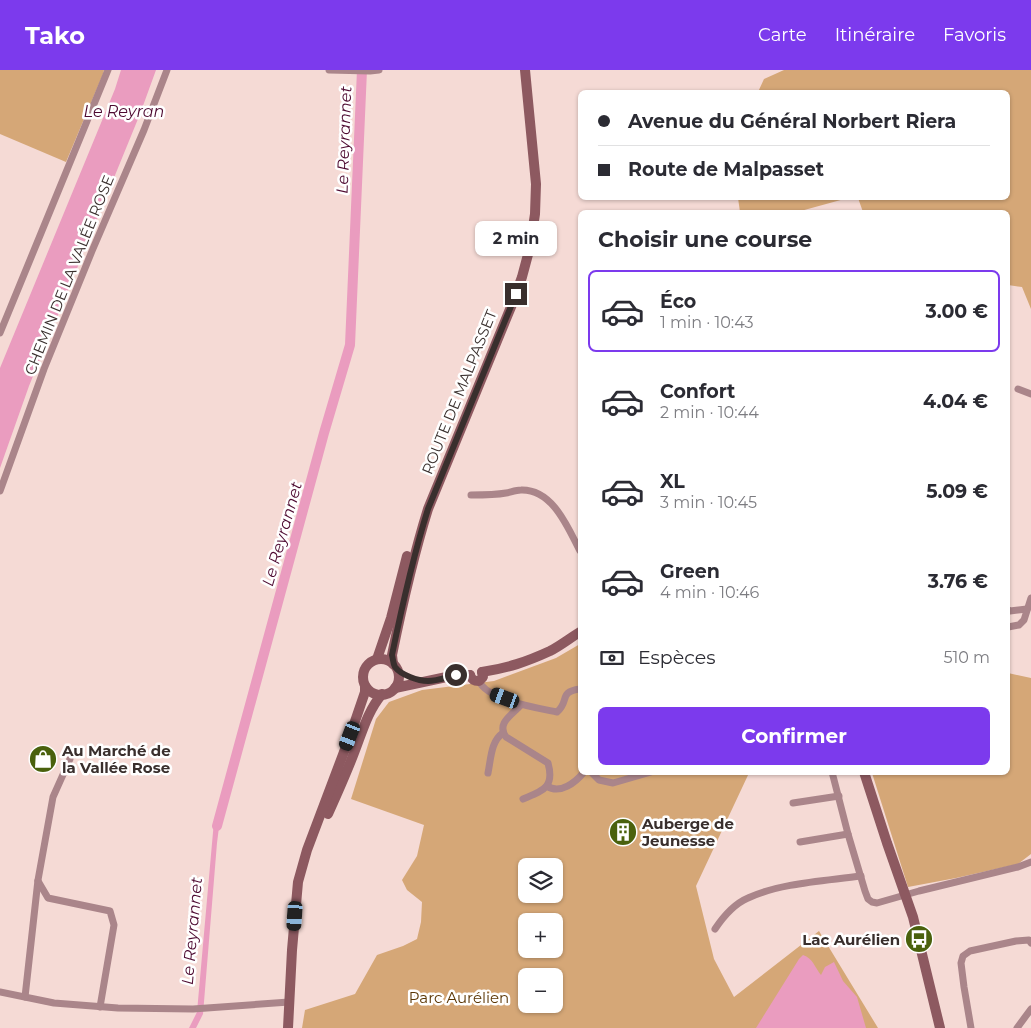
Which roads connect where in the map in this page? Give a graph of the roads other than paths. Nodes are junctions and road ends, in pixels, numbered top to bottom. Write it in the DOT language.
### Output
graph roads {
  1 [pos="108,70"];
  2 [pos="167,70"];
  3 [pos="329,70"];
  4 [pos="379,70"];
  5 [pos="518,70"];
  6 [pos="525,70"];
  7 [pos="361,71"];
  8 [pos="0,333"];
  9 [pos="1018,389"];
  10 [pos="1031,394"];
  11 [pos="0,491"];
  12 [pos="471,495"];
  13 [pos="578,548"];
  14 [pos="1031,598"];
  15 [pos="1027,609"];
  16 [pos="1010,610"];
  17 [pos="1010,627"];
  18 [pos="578,633"];
  19 [pos="376,659"];
  20 [pos="395,667"];
  21 [pos="477,676"];
  22 [pos="428,681"];
  23 [pos="366,686"];
  24 [pos="395,688"];
  25 [pos="578,690"];
  26 [pos="382,694"];
  27 [pos="522,704"];
  28 [pos="503,733"];
  29 [pos="70,759"];
  30 [pos="488,772"];
  31 [pos="581,775"];
  32 [pos="593,775"];
  33 [pos="641,775"];
  34 [pos="833,775"];
  35 [pos="865,775"];
  36 [pos="547,786"];
  37 [pos="839,796"];
  38 [pos="523,799"];
  39 [pos="793,803"];
  40 [pos="848,834"];
  41 [pos="800,842"];
  42 [pos="1031,862"];
  43 [pos="860,876"];
  44 [pos="38,880"];
  45 [pos="904,895"];
  46 [pos="715,929"];
  47 [pos="1031,943"];
  48 [pos="0,992"];
  49 [pos="25,997"];
  50 [pos="289,1002"];
  51 [pos="100,1007"];
  52 [pos="1031,1009"];
  53 [pos="288,1028"];
  54 [pos="294,1028"];
  55 [pos="940,1028"];
  56 [pos="971,1028"];
  57 [pos="1017,1028"];
  1 -- 8 [label="street"];
  2 -- 11 [label="street, CHEMIN DE LA VALÉE ROSE"];
  3 -- 7 [label="street"];
  4 -- 7 [label="street"];
  5 -- 19 [label="main road, ROUTE DE MALPASSET"];
  6 -- 20 [label="main road, ROUTE DE MALPASSET"];
  9 -- 10 [label="street"];
  12 -- 13 [label="street"];
  14 -- 15 [label="street"];
  15 -- 16 [label="street"];
  15 -- 17 [label="street"];
  18 -- 21 [label="main road"];
  19 -- 20 [label="main road"];
  19 -- 23 [label="main road"];
  20 -- 22 [label="main road"];
  20 -- 24 [label="main road"];
  21 -- 22 [label="main road"];
  21 -- 27 [label="street"];
  22 -- 24 [label="main road"];
  23 -- 26 [label="main road"];
  23 -- 50 [label="main road"];
  24 -- 26 [label="main road"];
  25 -- 27 [label="street"];
  26 -- 54 [label="main road"];
  27 -- 28 [label="street"];
  28 -- 30 [label="street"];
  28 -- 36 [label="street"];
  29 -- 44 [label="street"];
  31 -- 36 [label="street"];
  32 -- 33 [label="street"];
  34 -- 37 [label="street"];
  35 -- 45 [label="main road"];
  36 -- 38 [label="street"];
  37 -- 39 [label="street"];
  37 -- 40 [label="street"];
  40 -- 41 [label="street"];
  40 -- 43 [label="street"];
  42 -- 45 [label="street"];
  43 -- 45 [label="street"];
  43 -- 46 [label="street"];
  44 -- 49 [label="street"];
  44 -- 51 [label="street"];
  45 -- 55 [label="main road"];
  47 -- 56 [label="street"];
  48 -- 49 [label="street"];
  49 -- 51 [label="street"];
  50 -- 51 [label="street"];
  50 -- 53 [label="main road"];
  52 -- 57 [label="street"];
}
